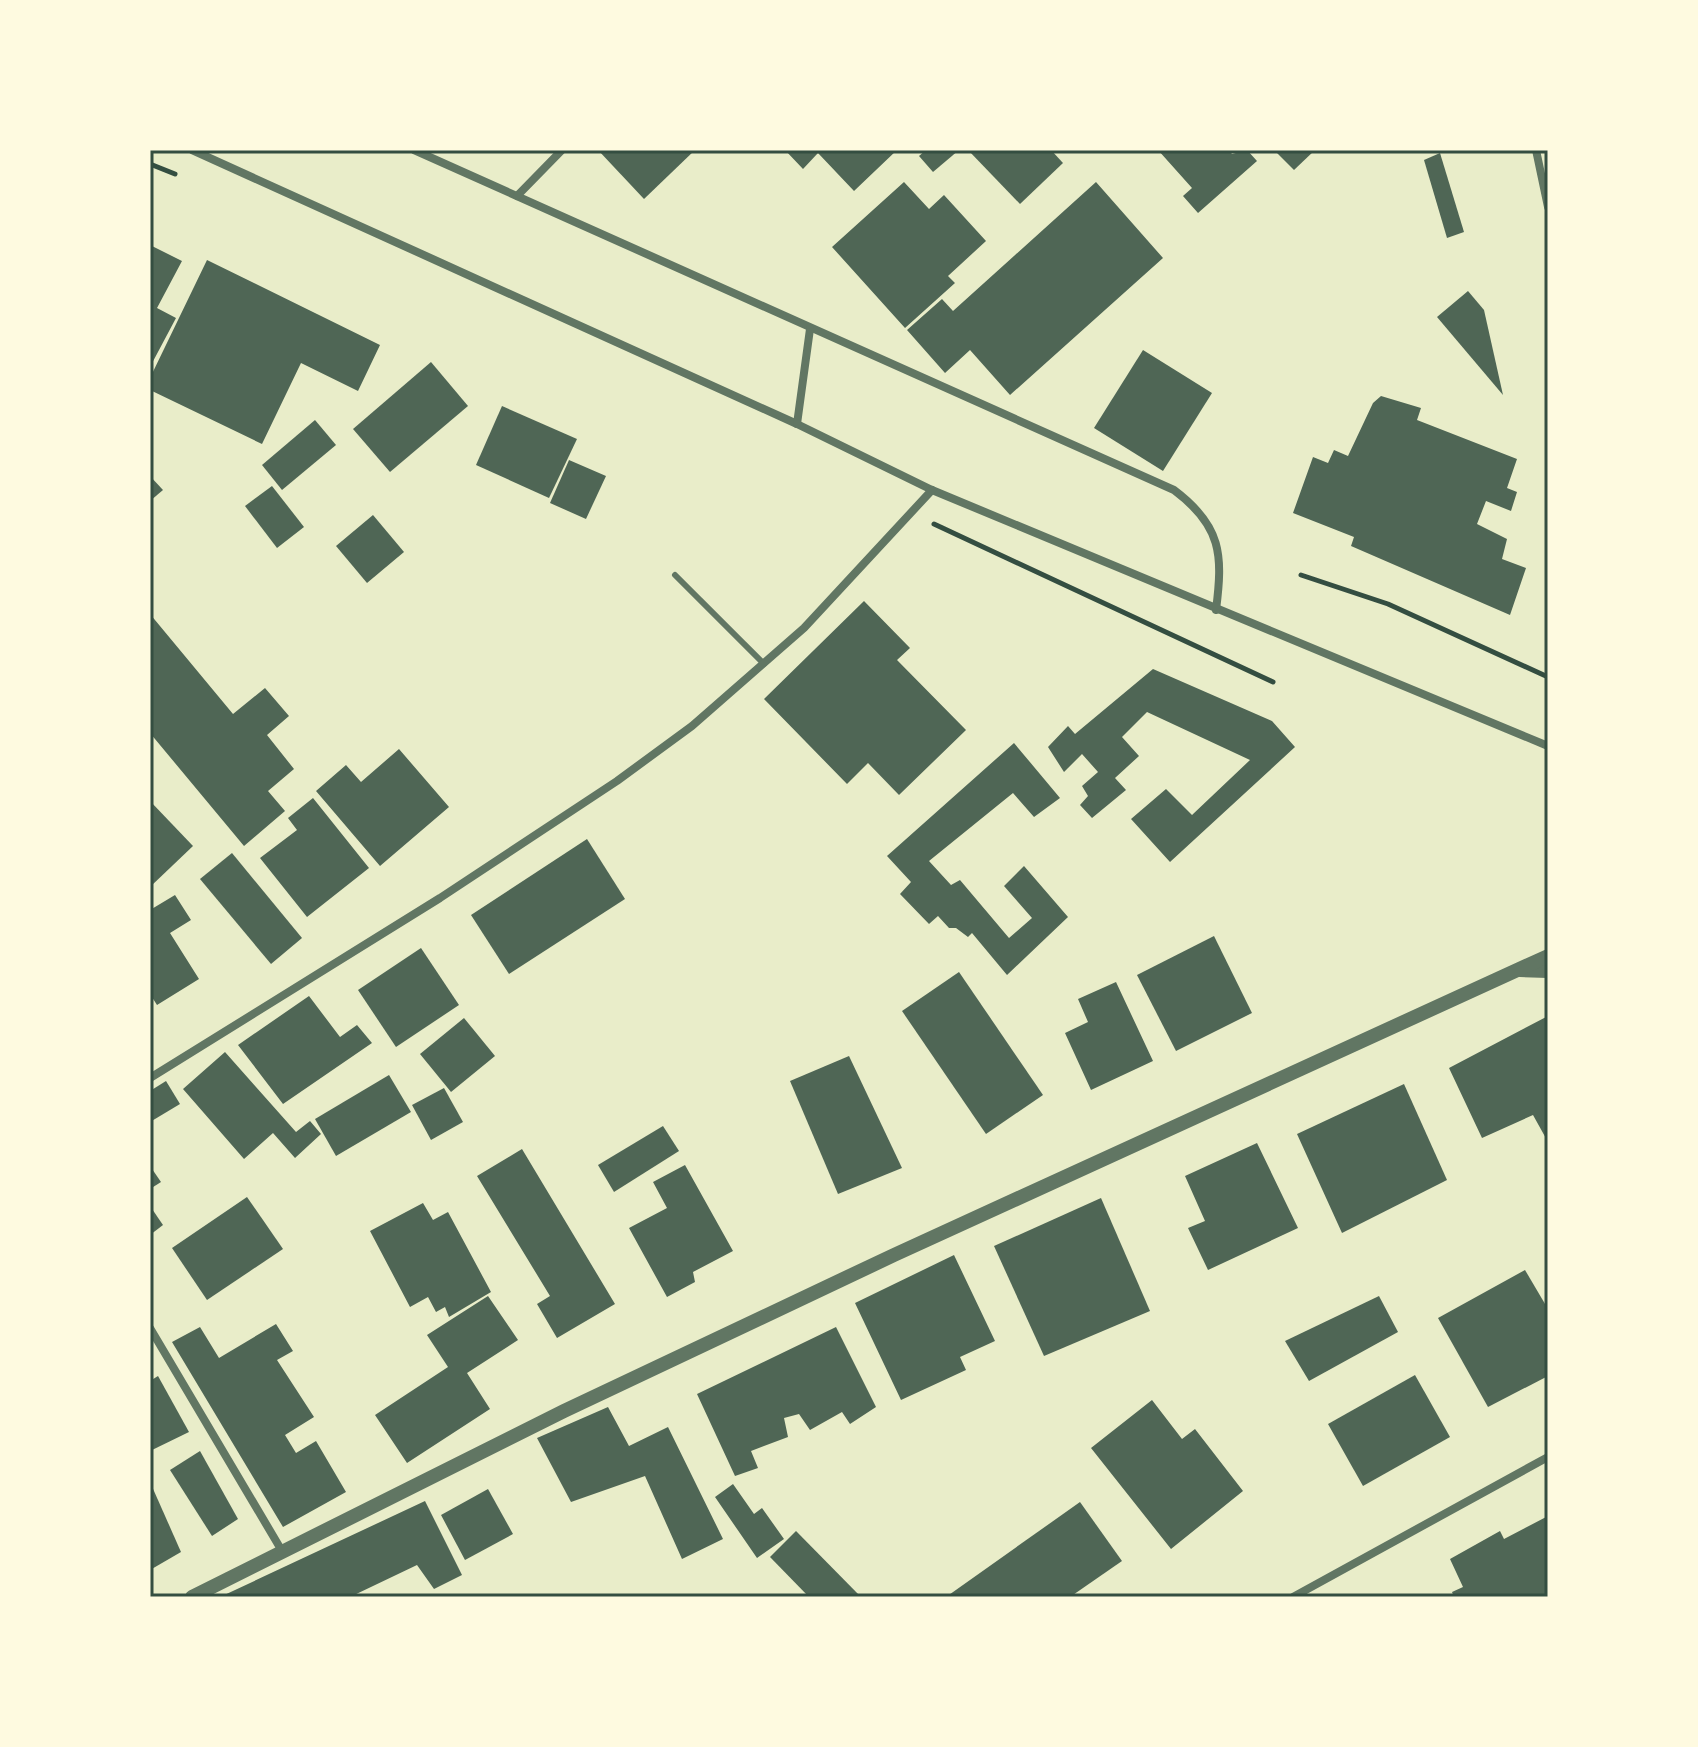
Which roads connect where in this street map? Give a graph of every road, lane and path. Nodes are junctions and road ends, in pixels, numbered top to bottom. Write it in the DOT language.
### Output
graph roads {
  1 [pos="192,150"];
  2 [pos="414,150"];
  3 [pos="562,150"];
  4 [pos="1536,150"];
  5 [pos="517,196"];
  6 [pos="1548,207"];
  7 [pos="810,329"];
  8 [pos="797,424"];
  9 [pos="932,490"];
  10 [pos="675,575"];
  11 [pos="1301,575"];
  12 [pos="1216,610"];
  13 [pos="764,664"];
  14 [pos="1548,677"];
  15 [pos="1548,746"];
  16 [pos="1548,956"];
  17 [pos="1518,970"];
  18 [pos="1548,971"];
  19 [pos="150,1078"];
  20 [pos="150,1328"];
  21 [pos="1548,1457"];
  22 [pos="282,1551"];
  23 [pos="192,1597"];
  24 [pos="1293,1597"];
  1 -- 8 [label="street"];
  2 -- 5 [label="street"];
  3 -- 5 [label="street"];
  4 -- 6 [label="street"];
  5 -- 7 [label="street"];
  7 -- 8 [label="street"];
  7 -- 12 [label="street"];
  8 -- 9 [label="street"];
  9 -- 12 [label="street"];
  9 -- 13 [label="street"];
  10 -- 13 [label="lane"];
  11 -- 14 [label="path"];
  12 -- 15 [label="street"];
  13 -- 19 [label="street"];
  16 -- 17 [label="street"];
  17 -- 18 [label="street"];
  17 -- 22 [label="street"];
  20 -- 22 [label="street"];
  21 -- 24 [label="street"];
  22 -- 23 [label="street"];
}
